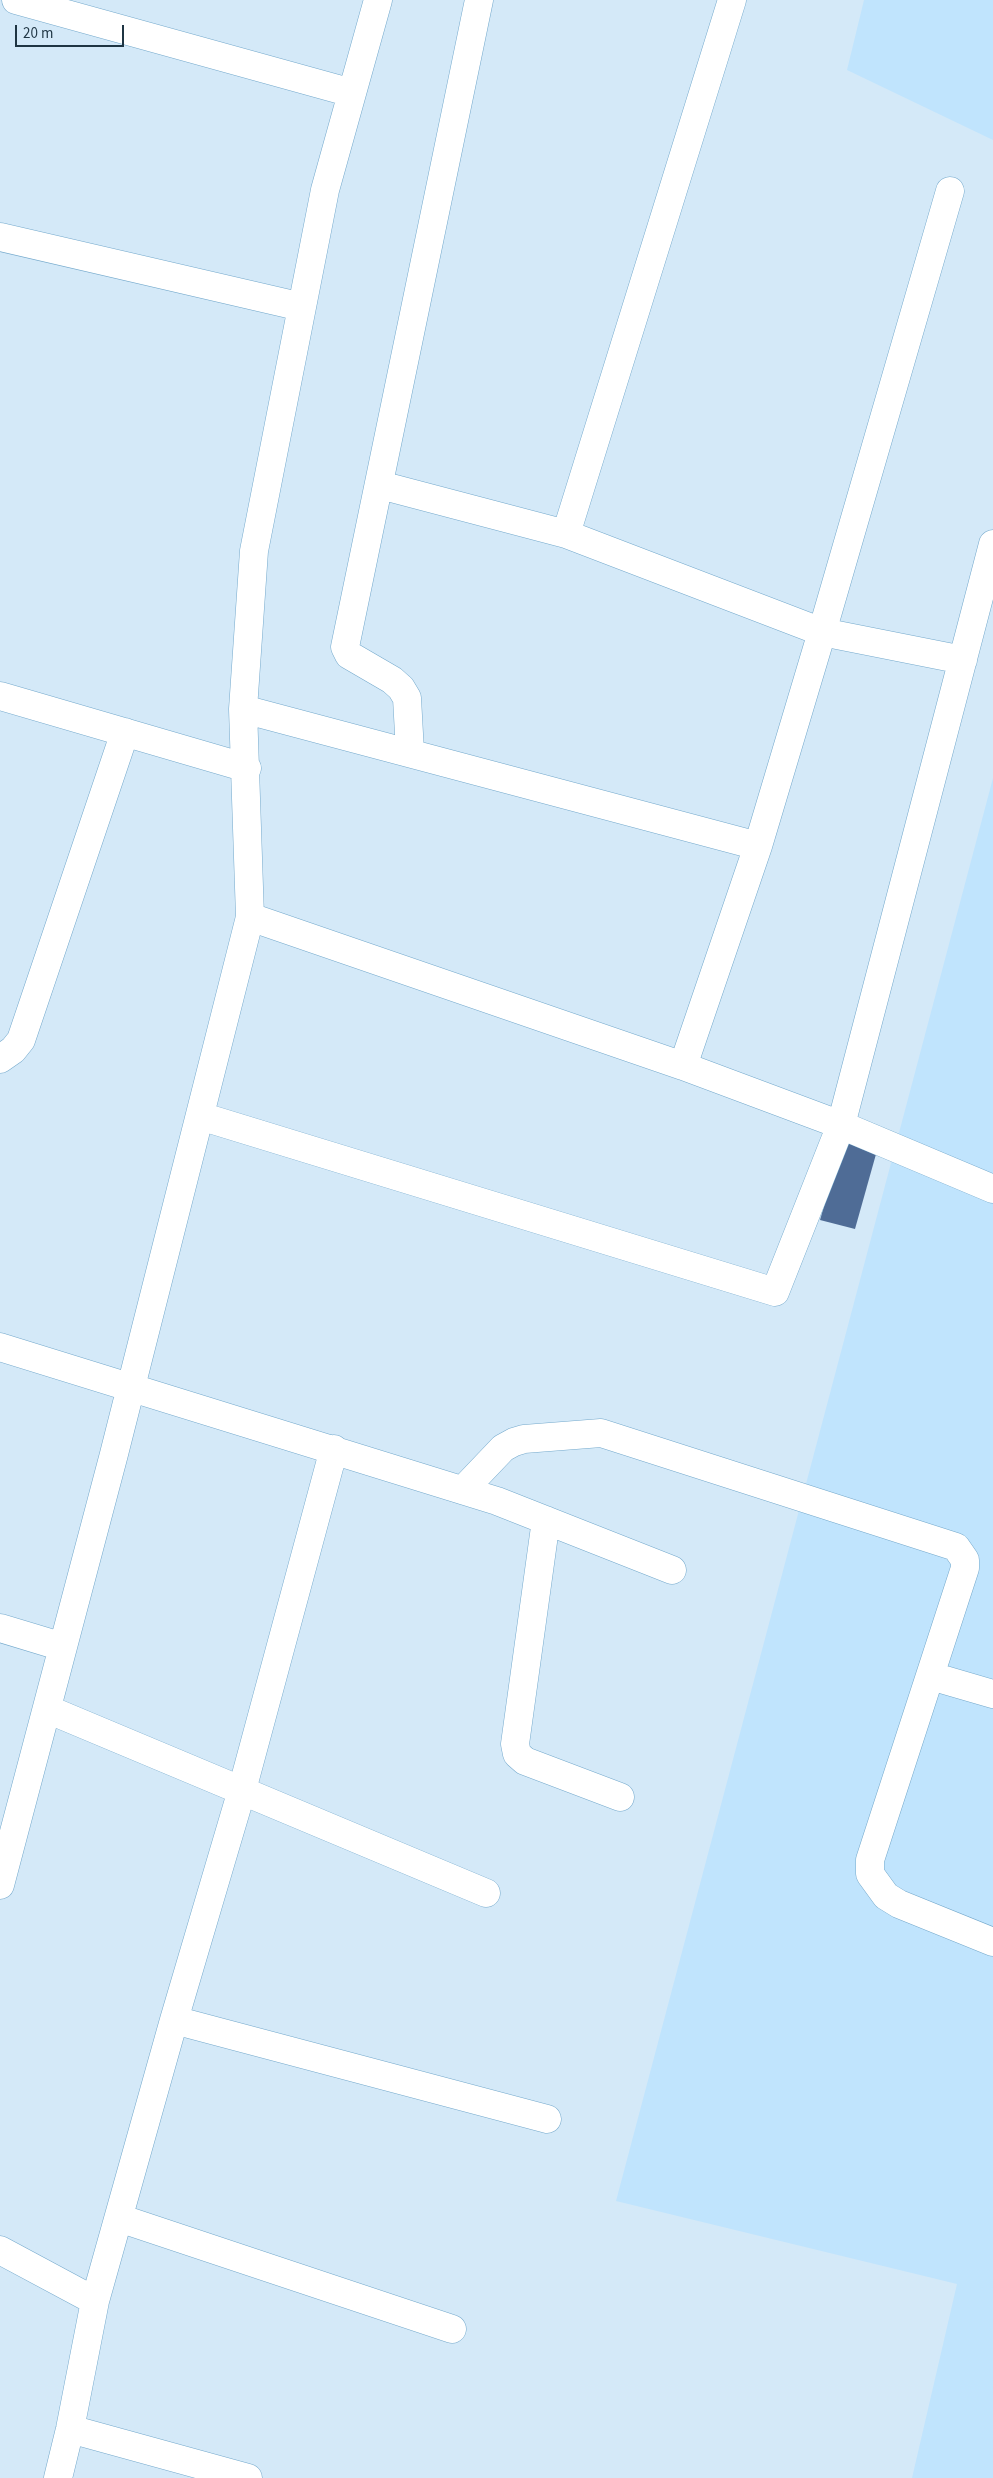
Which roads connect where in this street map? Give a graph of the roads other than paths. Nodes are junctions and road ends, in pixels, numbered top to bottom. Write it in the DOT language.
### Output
graph roads {
  1 [pos="16,0"];
  2 [pos="378,0"];
  3 [pos="479,0"];
  4 [pos="732,0"];
  5 [pos="352,93"];
  6 [pos="950,191"];
  7 [pos="0,237"];
  8 [pos="302,307"];
  9 [pos="380,485"];
  10 [pos="566,534"];
  11 [pos="993,544"];
  12 [pos="822,632"];
  13 [pos="963,660"];
  14 [pos="0,696"];
  15 [pos="243,709"];
  16 [pos="125,732"];
  17 [pos="410,752"];
  18 [pos="247,768"];
  19 [pos="758,846"];
  20 [pos="250,917"];
  21 [pos="0,1059"];
  22 [pos="683,1066"];
  23 [pos="200,1116"];
  24 [pos="841,1125"];
  25 [pos="992,1187"];
  26 [pos="0,1347"];
  27 [pos="132,1387"];
  28 [pos="334,1449"];
  29 [pos="463,1490"];
  30 [pos="546,1520"];
  31 [pos="672,1570"];
  32 [pos="0,1628"];
  33 [pos="63,1647"];
  34 [pos="931,1676"];
  35 [pos="993,1694"];
  36 [pos="47,1709"];
  37 [pos="242,1790"];
  38 [pos="620,1797"];
  39 [pos="0,1885"];
  40 [pos="486,1893"];
  41 [pos="993,1942"];
  42 [pos="174,2020"];
  43 [pos="547,2119"];
  44 [pos="119,2218"];
  45 [pos="0,2250"];
  46 [pos="95,2301"];
  47 [pos="452,2328"];
  48 [pos="70,2429"];
  49 [pos="58,2478"];
  50 [pos="248,2478"];
  1 -- 5 [label="street"];
  2 -- 5 [label="street"];
  3 -- 9 [label="street"];
  4 -- 10 [label="street"];
  5 -- 8 [label="street"];
  6 -- 12 [label="street"];
  7 -- 8 [label="street"];
  8 -- 15 [label="street"];
  9 -- 10 [label="street"];
  9 -- 17 [label="street"];
  10 -- 12 [label="street"];
  11 -- 13 [label="street"];
  12 -- 13 [label="street"];
  12 -- 19 [label="street"];
  13 -- 24 [label="street"];
  14 -- 16 [label="street"];
  15 -- 17 [label="street"];
  15 -- 18 [label="street"];
  16 -- 18 [label="street"];
  16 -- 21 [label="street"];
  17 -- 19 [label="street"];
  18 -- 20 [label="street"];
  19 -- 22 [label="street"];
  20 -- 22 [label="street"];
  20 -- 23 [label="street"];
  22 -- 24 [label="street"];
  23 -- 24 [label="street"];
  23 -- 27 [label="street"];
  24 -- 25 [label="street"];
  26 -- 27 [label="street"];
  27 -- 28 [label="street"];
  27 -- 33 [label="street"];
  28 -- 29 [label="street"];
  28 -- 37 [label="street"];
  29 -- 30 [label="street"];
  29 -- 34 [label="street"];
  30 -- 31 [label="street"];
  30 -- 38 [label="street"];
  32 -- 33 [label="street"];
  33 -- 36 [label="street"];
  34 -- 35 [label="street"];
  34 -- 41 [label="street"];
  36 -- 37 [label="street"];
  36 -- 39 [label="street"];
  37 -- 40 [label="street"];
  37 -- 42 [label="street"];
  42 -- 43 [label="street"];
  42 -- 44 [label="street"];
  44 -- 46 [label="street"];
  44 -- 47 [label="street"];
  45 -- 46 [label="street"];
  46 -- 48 [label="street"];
  48 -- 49 [label="street"];
  48 -- 50 [label="street"];
}
